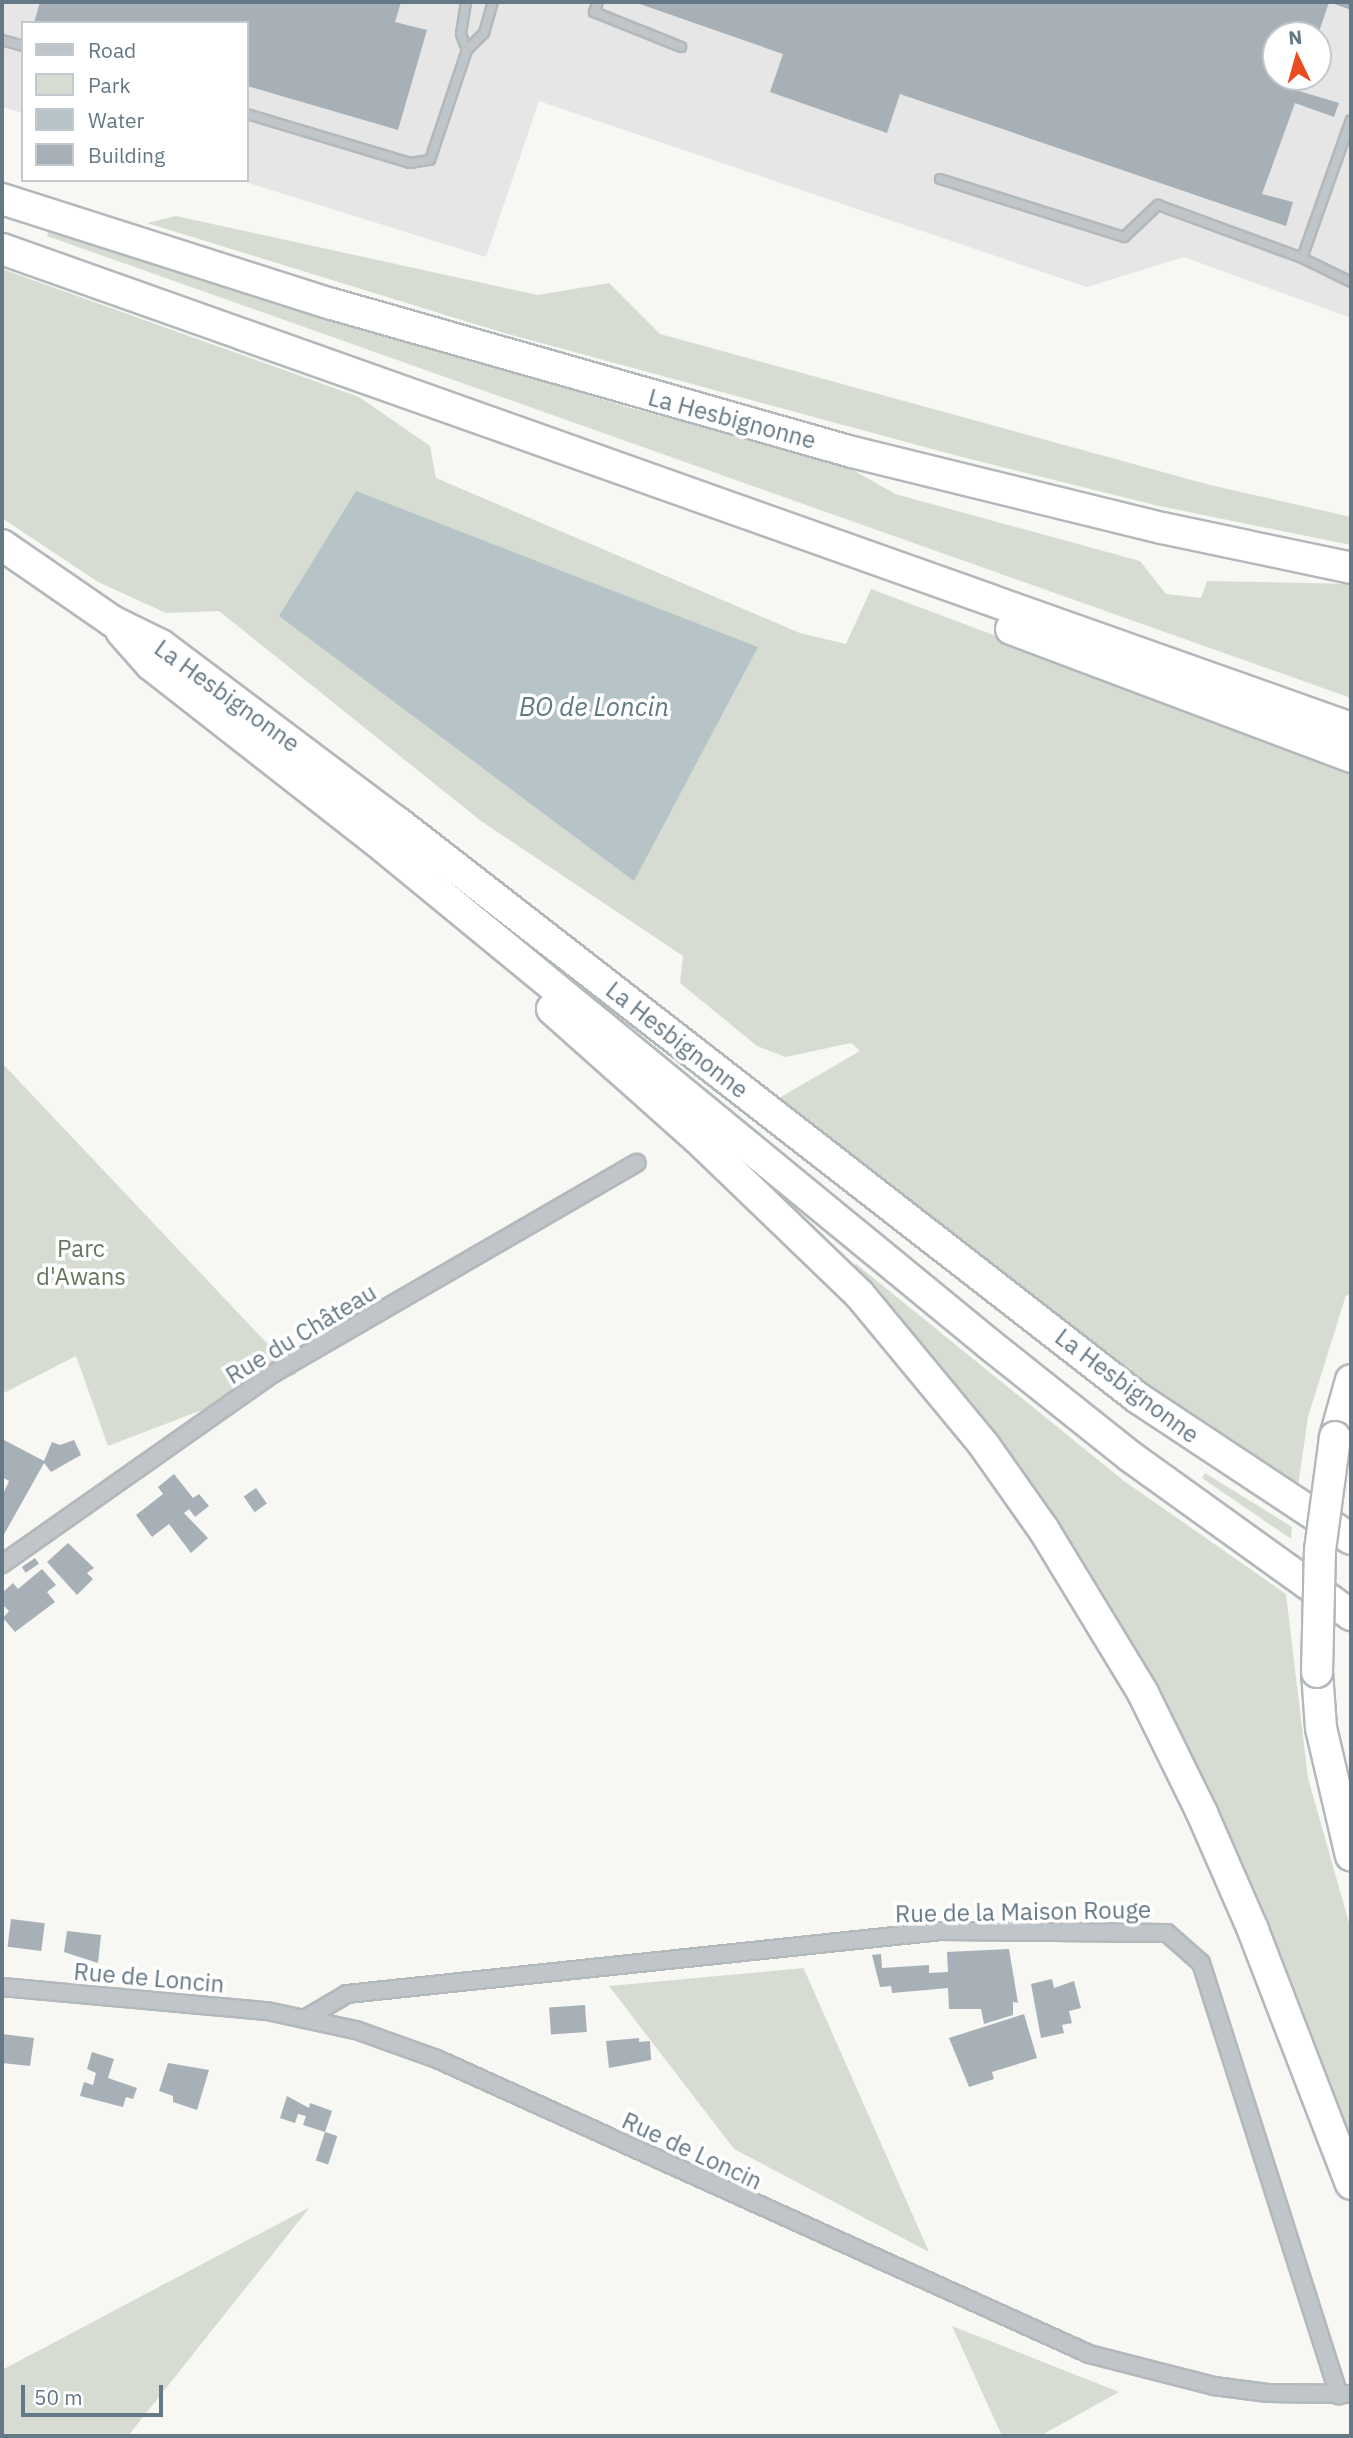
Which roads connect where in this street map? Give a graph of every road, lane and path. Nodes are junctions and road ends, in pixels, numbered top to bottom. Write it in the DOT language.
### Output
graph roads {
  1 [pos="466,2"];
  2 [pos="493,2"];
  3 [pos="598,2"];
  4 [pos="2,40"];
  5 [pos="21,45"];
  6 [pos="681,47"];
  7 [pos="467,50"];
  8 [pos="248,114"];
  9 [pos="1351,120"];
  10 [pos="940,179"];
  11 [pos="2,199"];
  12 [pos="2,249"];
  13 [pos="1301,258"];
  14 [pos="1351,282"];
  15 [pos="739,514"];
  16 [pos="2,545"];
  17 [pos="1351,568"];
  18 [pos="111,621"];
  19 [pos="1351,728"];
  20 [pos="1351,757"];
  21 [pos="535,970"];
  22 [pos="636,1163"];
  23 [pos="1351,1380"];
  24 [pos="1351,1539"];
  25 [pos="2,1564"];
  26 [pos="1351,1615"];
  27 [pos="1351,1856"];
  28 [pos="2,1987"];
  29 [pos="308,2017"];
  30 [pos="1351,2184"];
  31 [pos="1345,2394"];
  1 -- 7 [label="lane"];
  2 -- 7 [label="lane"];
  3 -- 6 [label="lane"];
  4 -- 5 [label="lane"];
  7 -- 8 [label="lane"];
  9 -- 13 [label="lane"];
  10 -- 13 [label="lane"];
  11 -- 17 [label="highway, La Hesbignonne"];
  12 -- 15 [label="highway"];
  13 -- 14 [label="lane"];
  15 -- 19 [label="highway"];
  15 -- 20 [label="highway"];
  16 -- 18 [label="highway, La Hesbignonne"];
  18 -- 21 [label="highway"];
  18 -- 24 [label="highway, La Hesbignonne"];
  21 -- 26 [label="highway"];
  21 -- 30 [label="highway"];
  22 -- 25 [label="street, Rue du Château"];
  23 -- 27 [label="highway, bridge"];
  28 -- 29 [label="street, Rue de Loncin"];
  29 -- 31 [label="street, Rue de Loncin"];
  29 -- 31 [label="street, Rue de la Maison Rouge"];
}
